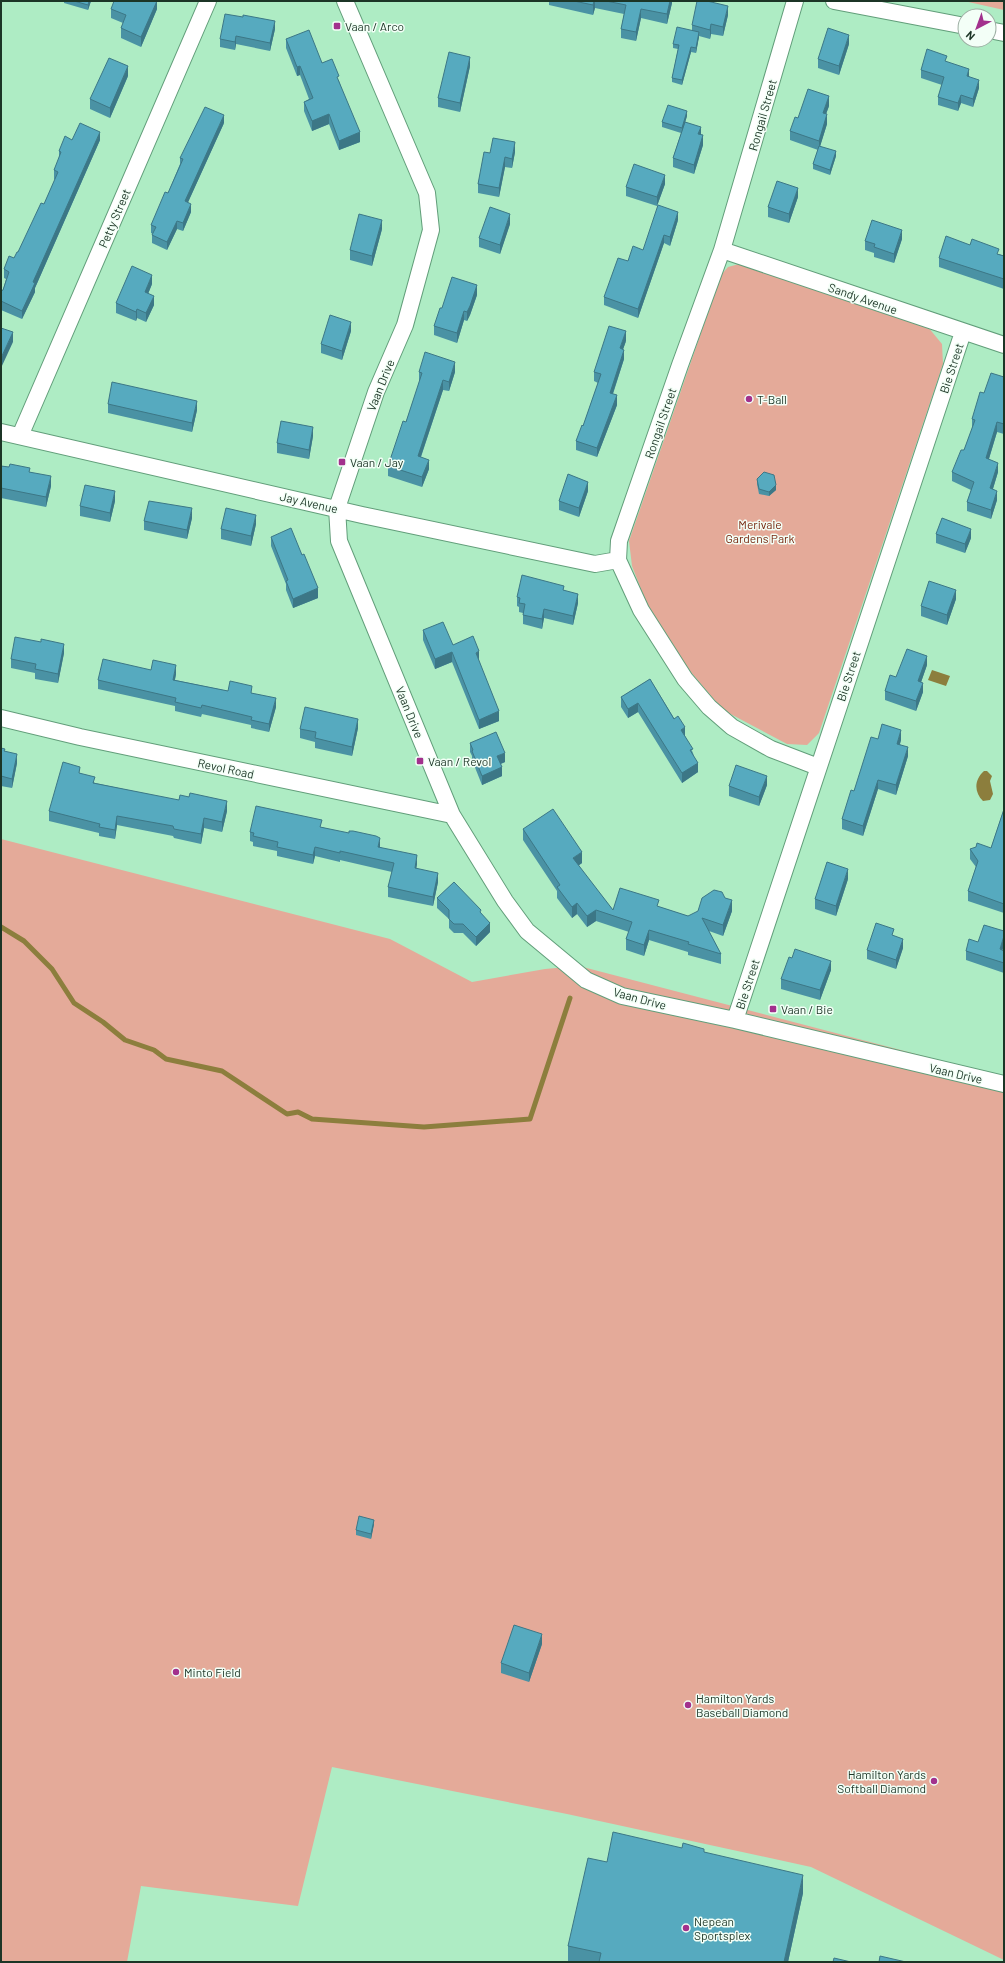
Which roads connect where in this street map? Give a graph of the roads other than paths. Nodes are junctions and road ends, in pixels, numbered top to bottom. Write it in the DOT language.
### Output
graph roads {
  1 [pos="208,1"];
  2 [pos="345,1"];
  3 [pos="796,1"];
  4 [pos="834,1"];
  5 [pos="957,24"];
  6 [pos="722,250"];
  7 [pos="963,332"];
  8 [pos="1004,345"];
  9 [pos="1,432"];
  10 [pos="20,436"];
  11 [pos="337,508"];
  12 [pos="618,560"];
  13 [pos="1,718"];
  14 [pos="818,767"];
  15 [pos="452,815"];
  16 [pos="735,1020"];
  17 [pos="1004,1083"];
  1 -- 10 [label="street, Petty Street"];
  2 -- 11 [label="street, Vaan Drive"];
  3 -- 6 [label="street, Rongail Street"];
  4 -- 5 [label="street"];
  6 -- 7 [label="street, Sandy Avenue"];
  6 -- 12 [label="street, Rongail Street"];
  7 -- 8 [label="street, Sandy Avenue"];
  7 -- 14 [label="street, Bie Street"];
  9 -- 10 [label="street, Jay Avenue"];
  10 -- 11 [label="street, Jay Avenue"];
  11 -- 12 [label="street, Jay Avenue"];
  11 -- 15 [label="street, Vaan Drive"];
  12 -- 14 [label="street, Rongail Street"];
  13 -- 15 [label="street, Revol Road"];
  14 -- 16 [label="street, Bie Street"];
  15 -- 16 [label="street, Vaan Drive"];
  16 -- 17 [label="street, Vaan Drive"];
}
